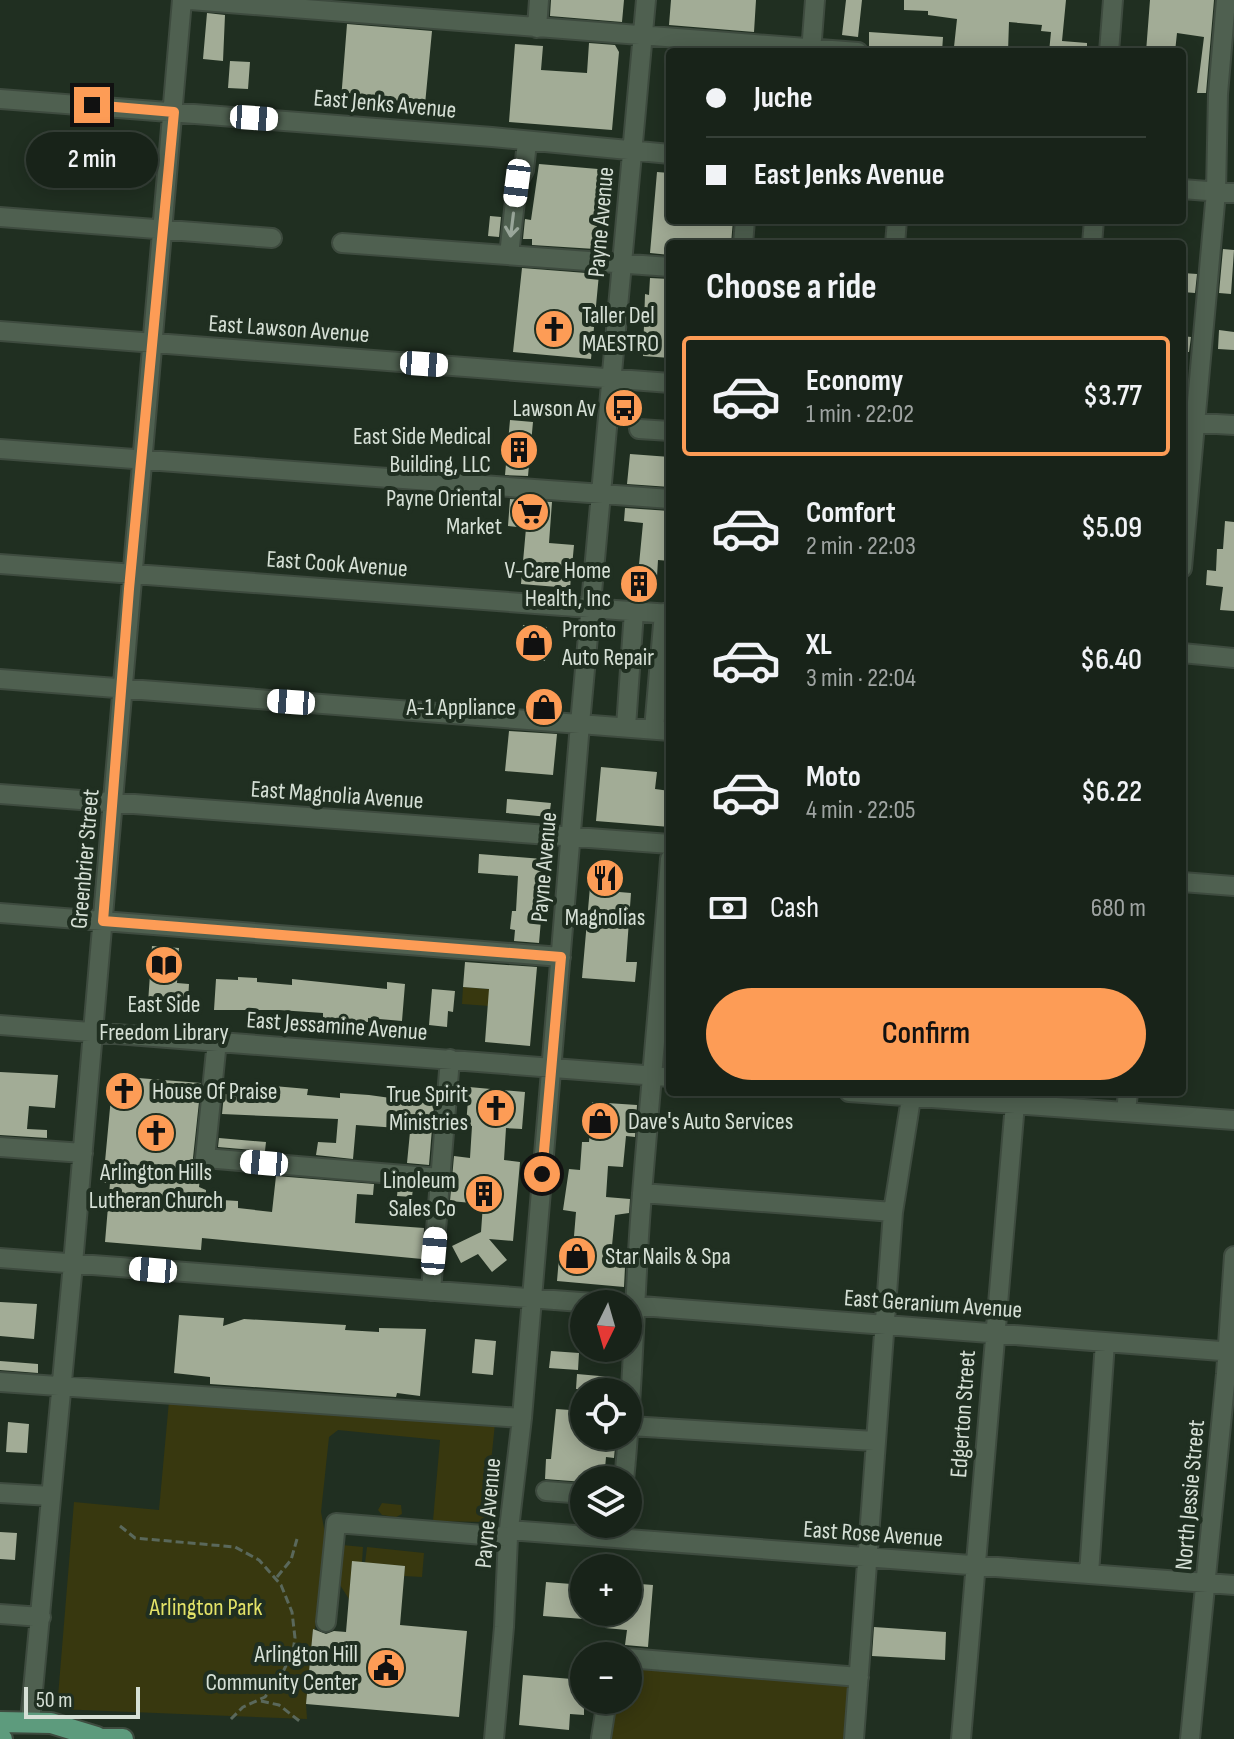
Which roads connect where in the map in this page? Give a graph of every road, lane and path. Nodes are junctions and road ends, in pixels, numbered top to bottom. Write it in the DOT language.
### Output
graph roads {
  1 [pos="182,0"];
  2 [pos="190,0"];
  3 [pos="539,0"];
  4 [pos="646,0"];
  5 [pos="815,0"];
  6 [pos="1113,0"];
  7 [pos="1226,0"];
  8 [pos="537,28"];
  9 [pos="643,36"];
  10 [pos="812,39"];
  11 [pos="804,48"];
  12 [pos="1109,48"];
  13 [pos="1226,94"];
  14 [pos="0,99"];
  15 [pos="174,112"];
  16 [pos="527,142"];
  17 [pos="632,152"];
  18 [pos="666,154"];
  19 [pos="1186,189"];
  20 [pos="1225,192"];
  21 [pos="0,217"];
  22 [pos="163,230"];
  23 [pos="272,238"];
  24 [pos="342,243"];
  25 [pos="509,255"];
  26 [pos="621,263"];
  27 [pos="666,267"];
  28 [pos="0,331"];
  29 [pos="153,343"];
  30 [pos="612,377"];
  31 [pos="666,383"];
  32 [pos="1188,422"];
  33 [pos="1234,425"];
  34 [pos="639,429"];
  35 [pos="666,431"];
  36 [pos="0,449"];
  37 [pos="143,461"];
  38 [pos="1186,471"];
  39 [pos="602,494"];
  40 [pos="666,499"];
  41 [pos="0,564"];
  42 [pos="131,573"];
  43 [pos="591,608"];
  44 [pos="634,611"];
  45 [pos="666,614"];
  46 [pos="666,637"];
  47 [pos="1186,653"];
  48 [pos="1234,658"];
  49 [pos="0,679"];
  50 [pos="123,689"];
  51 [pos="580,724"];
  52 [pos="626,727"];
  53 [pos="662,730"];
  54 [pos="0,794"];
  55 [pos="114,803"];
  56 [pos="571,836"];
  57 [pos="666,844"];
  58 [pos="1186,882"];
  59 [pos="1234,886"];
  60 [pos="0,913"];
  61 [pos="103,921"];
  62 [pos="561,957"];
  63 [pos="666,963"];
  64 [pos="0,1025"];
  65 [pos="94,1031"];
  66 [pos="217,1041"];
  67 [pos="450,1059"];
  68 [pos="552,1067"];
  69 [pos="662,1076"];
  70 [pos="912,1096"];
  71 [pos="946,1096"];
  72 [pos="1128,1096"];
  73 [pos="1015,1098"];
  74 [pos="1126,1112"];
  75 [pos="1234,1120"];
  76 [pos="0,1147"];
  77 [pos="83,1153"];
  78 [pos="440,1178"];
  79 [pos="642,1193"];
  80 [pos="893,1212"];
  81 [pos="1234,1256"];
  82 [pos="0,1258"];
  83 [pos="73,1264"];
  84 [pos="633,1290"];
  85 [pos="431,1291"];
  86 [pos="532,1299"];
  87 [pos="570,1302"];
  88 [pos="642,1307"];
  89 [pos="885,1324"];
  90 [pos="994,1332"];
  91 [pos="1105,1342"];
  92 [pos="1231,1352"];
  93 [pos="0,1382"];
  94 [pos="61,1387"];
  95 [pos="522,1418"];
  96 [pos="642,1427"];
  97 [pos="874,1441"];
  98 [pos="546,1491"];
  99 [pos="0,1493"];
  100 [pos="570,1493"];
  101 [pos="51,1496"];
  102 [pos="120,1526"];
  103 [pos="570,1532"];
  104 [pos="642,1533"];
  105 [pos="508,1534"];
  106 [pos="297,1539"];
  107 [pos="868,1558"];
  108 [pos="976,1565"];
  109 [pos="1089,1574"];
  110 [pos="276,1577"];
  111 [pos="1206,1583"];
  112 [pos="1234,1585"];
  113 [pos="0,1614"];
  114 [pos="41,1617"];
  115 [pos="326,1622"];
  116 [pos="642,1659"];
  117 [pos="859,1677"];
  118 [pos="261,1701"];
  119 [pos="605,1714"];
  120 [pos="230,1720"];
  121 [pos="0,1722"];
  122 [pos="30,1722"];
  123 [pos="302,1723"];
  124 [pos="91,1738"];
  125 [pos="601,1738"];
  126 [pos="123,1739"];
  127 [pos="494,1739"];
  128 [pos="854,1739"];
  129 [pos="961,1739"];
  130 [pos="1190,1739"];
  1 -- 15 [label="street, Greenbrier Street"];
  2 -- 8 [label="street"];
  3 -- 8 [label="street"];
  4 -- 9 [label="street, Payne Avenue"];
  5 -- 10 [label="street"];
  6 -- 12 [label="street"];
  7 -- 13 [label="street"];
  8 -- 9 [label="street"];
  9 -- 11 [label="street"];
  9 -- 17 [label="street, Payne Avenue"];
  13 -- 20 [label="street"];
  14 -- 15 [label="street, East Jenks Avenue"];
  15 -- 16 [label="street, East Jenks Avenue"];
  15 -- 22 [label="street, Greenbrier Street"];
  16 -- 17 [label="street, East Jenks Avenue"];
  16 -- 25 [label="street, one-way"];
  17 -- 18 [label="street, East Jenks Avenue"];
  17 -- 26 [label="street, Payne Avenue"];
  19 -- 20 [label="street"];
  20 -- 32 [label="street"];
  21 -- 22 [label="street"];
  22 -- 23 [label="street"];
  22 -- 29 [label="street, Greenbrier Street"];
  24 -- 25 [label="street"];
  25 -- 26 [label="street"];
  26 -- 27 [label="street"];
  26 -- 30 [label="street, Payne Avenue"];
  28 -- 29 [label="street, East Lawson Avenue"];
  29 -- 30 [label="street, East Lawson Avenue"];
  29 -- 37 [label="street, Greenbrier Street"];
  30 -- 31 [label="street, East Lawson Avenue"];
  30 -- 39 [label="street, Payne Avenue"];
  32 -- 33 [label="street"];
  32 -- 38 [label="street"];
  34 -- 35 [label="street"];
  36 -- 37 [label="street"];
  37 -- 39 [label="street"];
  37 -- 42 [label="street, Greenbrier Street"];
  39 -- 40 [label="street"];
  39 -- 43 [label="street, Payne Avenue"];
  41 -- 42 [label="street, East Cook Avenue"];
  42 -- 43 [label="street, East Cook Avenue"];
  42 -- 50 [label="street, Greenbrier Street"];
  43 -- 44 [label="street, East Cook Avenue"];
  43 -- 51 [label="street, Payne Avenue"];
  44 -- 45 [label="street, East Cook Avenue"];
  44 -- 52 [label="street"];
  46 -- 53 [label="street"];
  47 -- 48 [label="street"];
  49 -- 50 [label="street"];
  50 -- 51 [label="street"];
  50 -- 55 [label="street, Greenbrier Street"];
  51 -- 52 [label="street"];
  51 -- 56 [label="street, Payne Avenue"];
  52 -- 53 [label="street"];
  54 -- 55 [label="street, East Magnolia Avenue"];
  55 -- 56 [label="street, East Magnolia Avenue"];
  55 -- 61 [label="street, Greenbrier Street"];
  56 -- 57 [label="street, East Magnolia Avenue"];
  56 -- 62 [label="street, Payne Avenue"];
  58 -- 59 [label="street"];
  60 -- 61 [label="street"];
  61 -- 62 [label="street"];
  61 -- 65 [label="street, Greenbrier Street"];
  62 -- 68 [label="street, Payne Avenue"];
  63 -- 69 [label="street"];
  64 -- 65 [label="street, East Jessamine Avenue"];
  65 -- 66 [label="street, East Jessamine Avenue"];
  65 -- 77 [label="street, Greenbrier Street"];
  66 -- 67 [label="street, East Jessamine Avenue"];
  66 -- 78 [label="street"];
  67 -- 68 [label="street, East Jessamine Avenue"];
  67 -- 78 [label="street"];
  68 -- 69 [label="street, East Jessamine Avenue"];
  68 -- 86 [label="street, Payne Avenue"];
  69 -- 79 [label="street"];
  70 -- 80 [label="street"];
  71 -- 73 [label="street"];
  72 -- 74 [label="street"];
  73 -- 74 [label="street"];
  73 -- 90 [label="street, Edgerton Street"];
  74 -- 75 [label="street"];
  76 -- 77 [label="street"];
  77 -- 83 [label="street, Greenbrier Street"];
  78 -- 85 [label="street"];
  79 -- 80 [label="street"];
  79 -- 84 [label="street"];
  80 -- 89 [label="street"];
  81 -- 92 [label="street, North Jessie Street"];
  82 -- 83 [label="street"];
  83 -- 85 [label="street"];
  83 -- 94 [label="street, Greenbrier Street"];
  85 -- 86 [label="street"];
  86 -- 87 [label="street"];
  86 -- 95 [label="street, Payne Avenue"];
  88 -- 89 [label="street, East Geranium Avenue"];
  89 -- 90 [label="street, East Geranium Avenue"];
  89 -- 97 [label="street"];
  90 -- 91 [label="street, East Geranium Avenue"];
  90 -- 108 [label="street, Edgerton Street"];
  91 -- 92 [label="street, East Geranium Avenue"];
  91 -- 109 [label="street"];
  92 -- 111 [label="street, North Jessie Street"];
  93 -- 94 [label="street"];
  94 -- 95 [label="street"];
  94 -- 101 [label="street, Greenbrier Street"];
  95 -- 105 [label="street, Payne Avenue"];
  96 -- 97 [label="street"];
  97 -- 107 [label="street"];
  98 -- 100 [label="street"];
  99 -- 101 [label="street"];
  101 -- 114 [label="street, Greenbrier Street"];
  102 -- 110 [label="path"];
  103 -- 105 [label="street, East Rose Avenue"];
  104 -- 107 [label="street, East Rose Avenue"];
  105 -- 115 [label="street, East Rose Avenue"];
  105 -- 127 [label="street, Payne Avenue"];
  106 -- 110 [label="path"];
  107 -- 108 [label="street, East Rose Avenue"];
  107 -- 117 [label="street"];
  108 -- 109 [label="street, East Rose Avenue"];
  108 -- 129 [label="street, Edgerton Street"];
  109 -- 111 [label="street, East Rose Avenue"];
  110 -- 118 [label="path"];
  111 -- 112 [label="street, East Rose Avenue"];
  111 -- 130 [label="street, North Jessie Street"];
  113 -- 114 [label="street"];
  114 -- 122 [label="street, Greenbrier Street"];
  116 -- 117 [label="street"];
  117 -- 128 [label="street"];
  118 -- 120 [label="path"];
  118 -- 123 [label="path"];
  119 -- 125 [label="street"];
  121 -- 122 [label="main road"];
  122 -- 124 [label="main road"];
  124 -- 126 [label="main road"];
}
